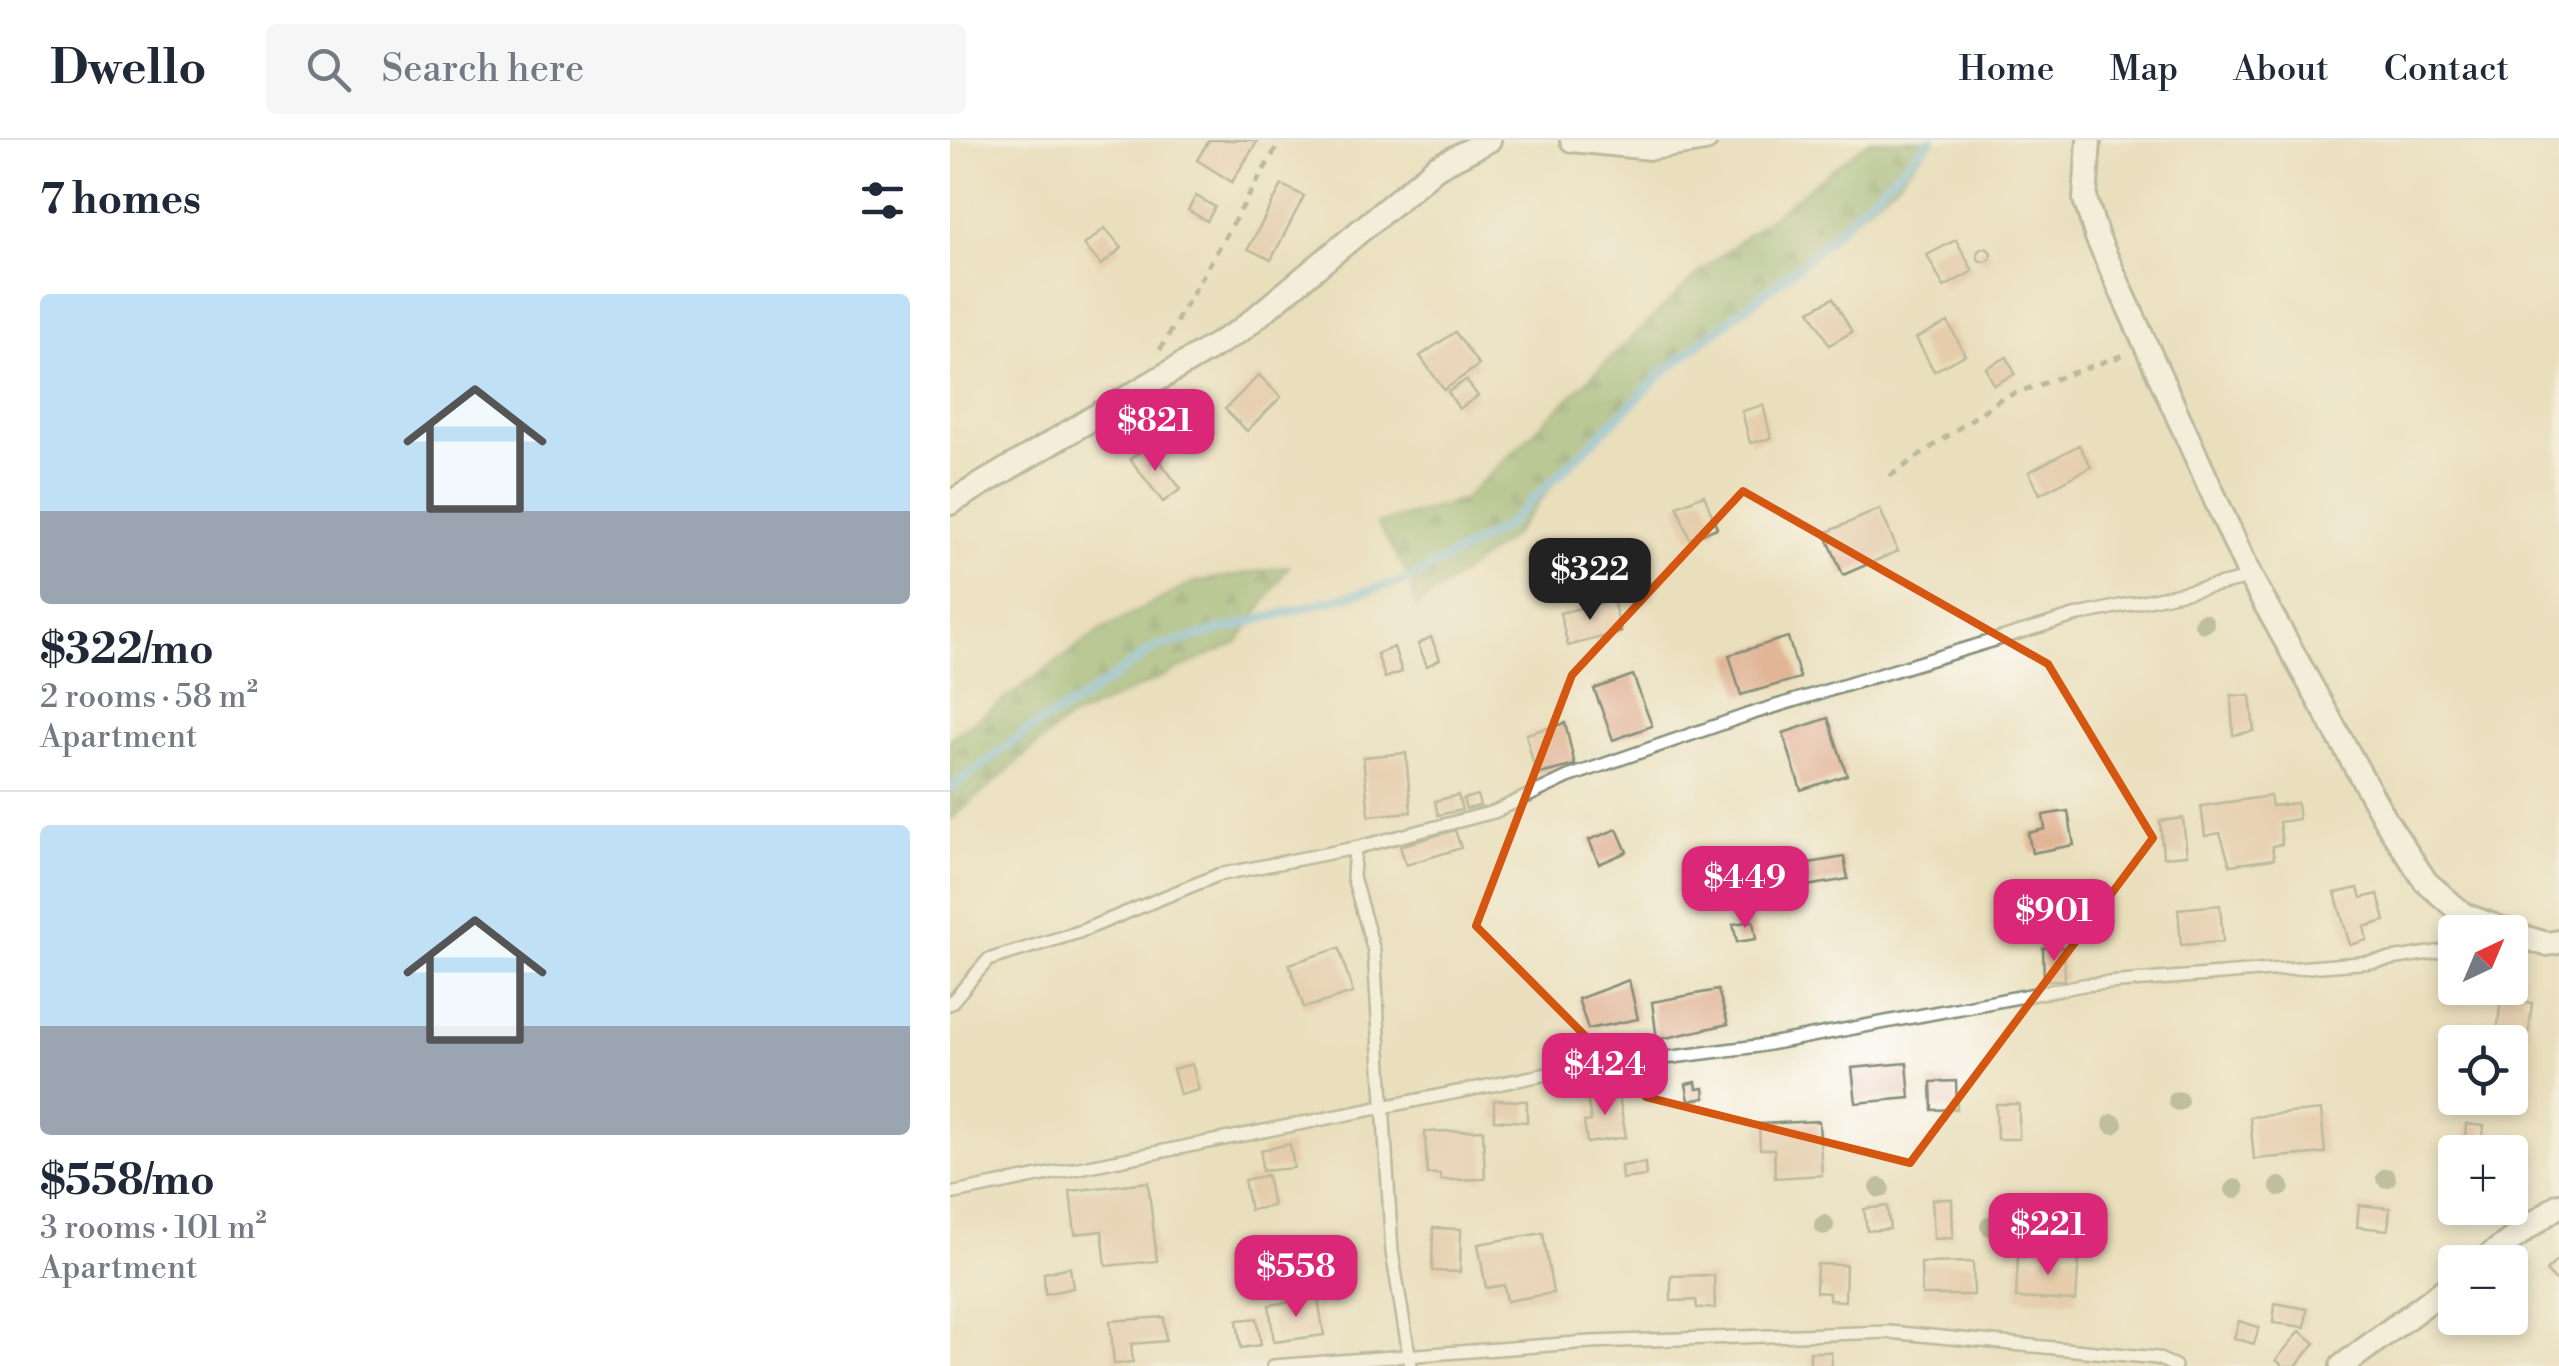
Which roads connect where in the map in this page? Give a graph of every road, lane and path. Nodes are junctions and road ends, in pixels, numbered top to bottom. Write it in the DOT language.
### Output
graph roads {
  1 [pos="1281,140"];
  2 [pos="1488,140"];
  3 [pos="1572,140"];
  4 [pos="1705,140"];
  5 [pos="2088,140"];
  6 [pos="2148,347"];
  7 [pos="1141,388"];
  8 [pos="1890,476"];
  9 [pos="950,503"];
  10 [pos="2251,578"];
  11 [pos="1355,848"];
  12 [pos="2464,915"];
  13 [pos="2528,938"];
  14 [pos="2559,942"];
  15 [pos="2438,952"];
  16 [pos="950,1004"];
  17 [pos="1381,1106"];
  18 [pos="950,1194"];
  19 [pos="2559,1205"];
  20 [pos="2504,1245"];
  21 [pos="2438,1295"];
  22 [pos="1410,1360"];
  23 [pos="1273,1366"];
  24 [pos="2175,1366"];
  25 [pos="2342,1366"];
  1 -- 7 [label="path"];
  2 -- 7 [label="street"];
  3 -- 4 [label="street"];
  5 -- 6 [label="street"];
  6 -- 8 [label="path"];
  6 -- 10 [label="street"];
  7 -- 9 [label="street"];
  10 -- 11 [label="lane"];
  10 -- 12 [label="street"];
  11 -- 16 [label="lane"];
  11 -- 17 [label="lane"];
  13 -- 14 [label="street"];
  15 -- 17 [label="lane"];
  17 -- 18 [label="lane"];
  17 -- 22 [label="lane"];
  19 -- 20 [label="street"];
  21 -- 25 [label="street"];
  22 -- 23 [label="lane"];
  22 -- 24 [label="lane"];
}
